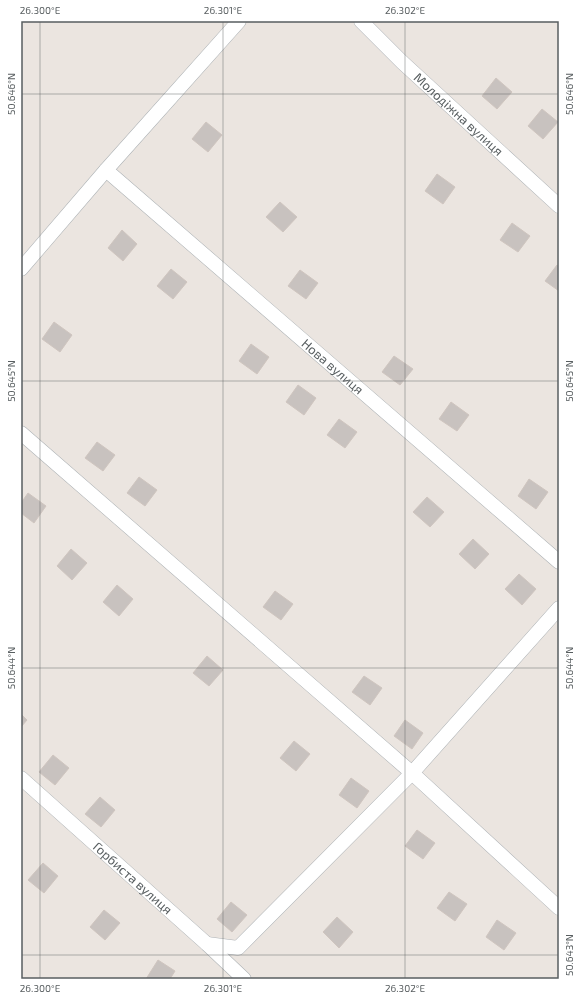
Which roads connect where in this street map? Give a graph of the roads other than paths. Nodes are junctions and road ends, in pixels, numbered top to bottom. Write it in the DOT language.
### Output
graph roads {
  1 [pos="239,21"];
  2 [pos="361,21"];
  3 [pos="106,170"];
  4 [pos="559,206"];
  5 [pos="21,269"];
  6 [pos="21,433"];
  7 [pos="559,562"];
  8 [pos="559,608"];
  9 [pos="412,773"];
  10 [pos="21,778"];
  11 [pos="559,908"];
  12 [pos="207,944"];
  13 [pos="244,979"];
  1 -- 3 [label="street"];
  2 -- 4 [label="street, Молодіжна вулиця"];
  3 -- 5 [label="street"];
  3 -- 7 [label="street, Нова вулиця"];
  6 -- 9 [label="street"];
  8 -- 9 [label="street"];
  9 -- 11 [label="street"];
  9 -- 12 [label="street"];
  10 -- 12 [label="street, Горбиста вулиця"];
  12 -- 13 [label="street, Горбиста вулиця"];
}
